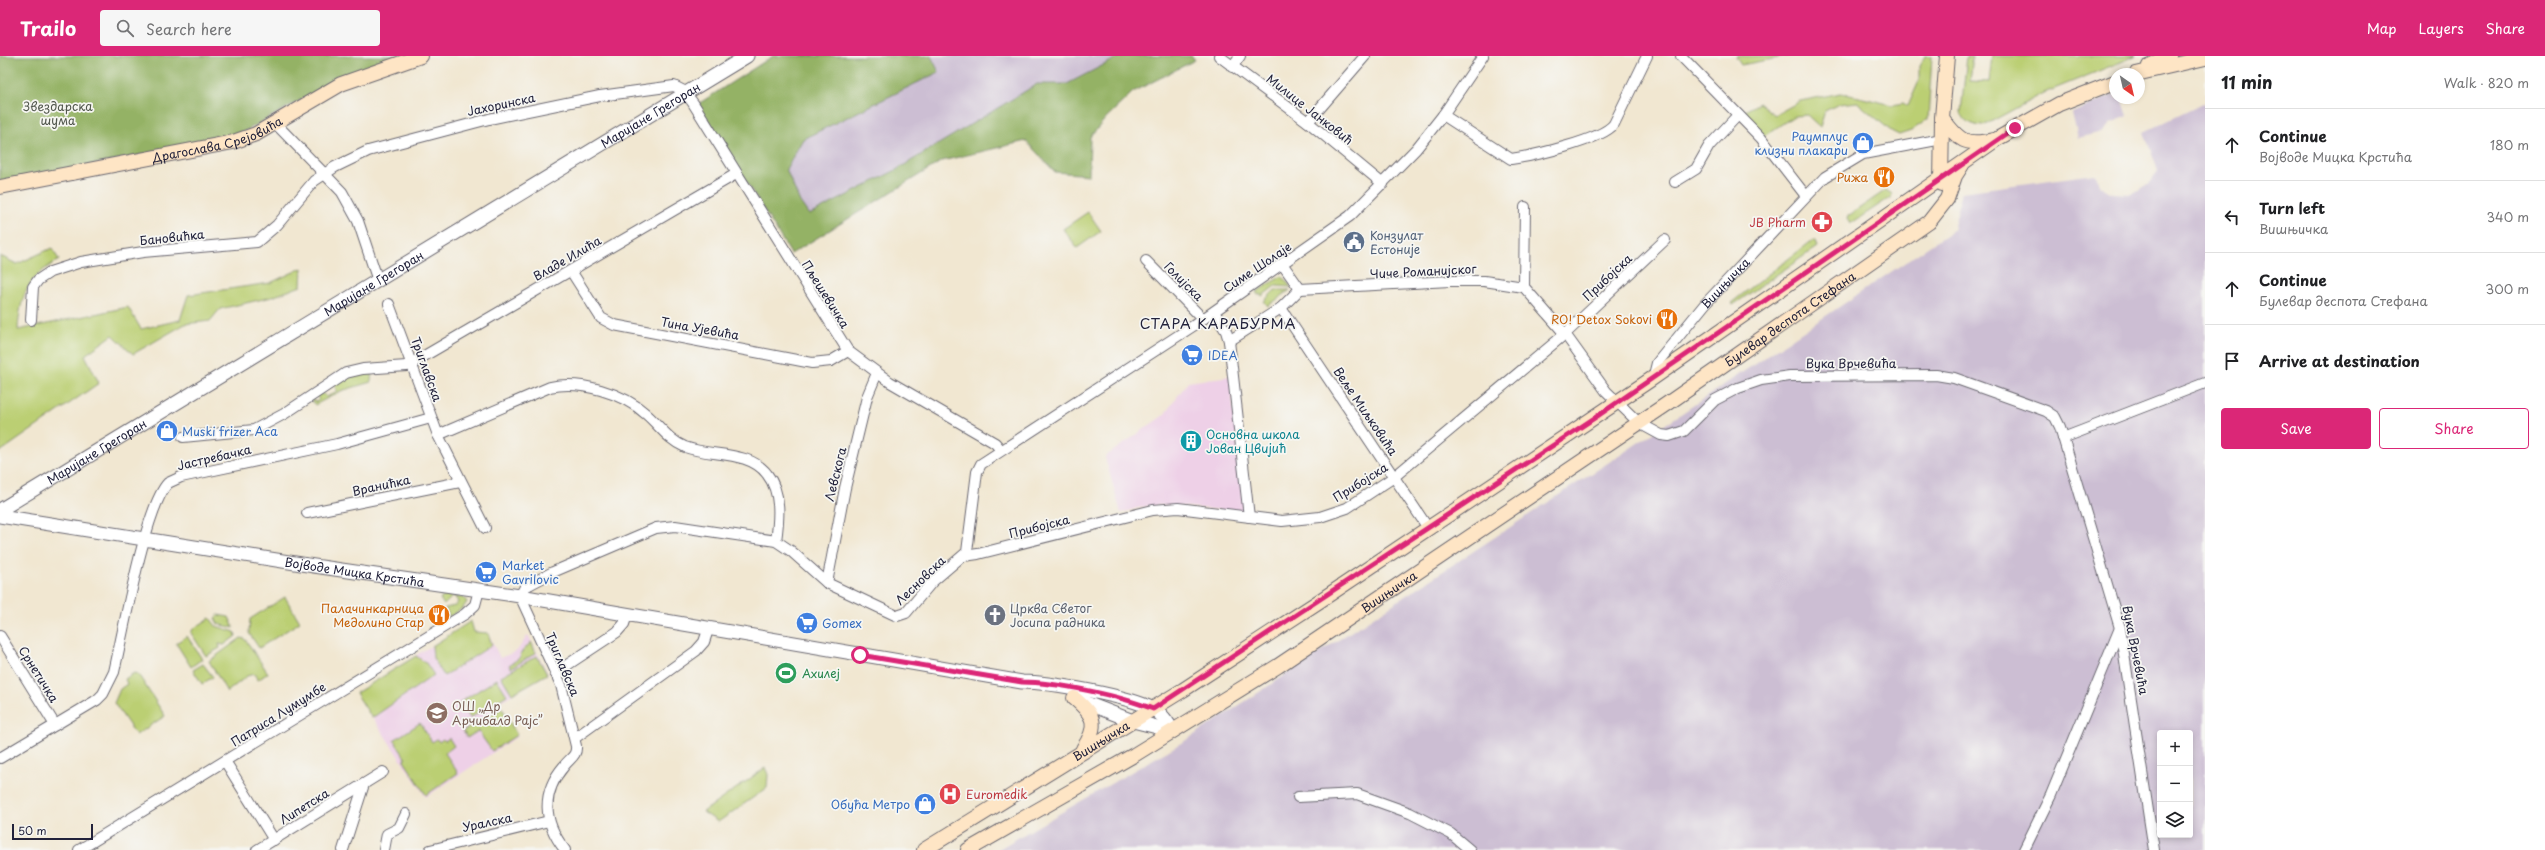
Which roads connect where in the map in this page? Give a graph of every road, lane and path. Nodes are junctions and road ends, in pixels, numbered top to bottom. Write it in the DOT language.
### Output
graph roads {
  1 [pos="421,56"];
  2 [pos="747,56"];
  3 [pos="1219,56"];
  4 [pos="1240,56"];
  5 [pos="1365,56"];
  6 [pos="1483,56"];
  7 [pos="1647,56"];
  8 [pos="1681,56"];
  9 [pos="1947,56"];
  10 [pos="2170,56"];
  11 [pos="2205,58"];
  12 [pos="1232,67"];
  13 [pos="2145,69"];
  14 [pos="2145,72"];
  15 [pos="2109,85"];
  16 [pos="687,94"];
  17 [pos="1443,115"];
  18 [pos="1738,115"];
  19 [pos="1942,118"];
  20 [pos="1308,122"];
  21 [pos="275,123"];
  22 [pos="1942,139"];
  23 [pos="1997,139"];
  24 [pos="1966,160"];
  25 [pos="325,173"];
  26 [pos="736,174"];
  27 [pos="1942,177"];
  28 [pos="1675,182"];
  29 [pos="1383,184"];
  30 [pos="0,187"];
  31 [pos="1806,196"];
  32 [pos="1525,207"];
  33 [pos="1937,212"];
  34 [pos="1665,240"];
  35 [pos="1146,262"];
  36 [pos="1283,265"];
  37 [pos="571,271"];
  38 [pos="378,281"];
  39 [pos="1524,287"];
  40 [pos="1300,289"];
  41 [pos="389,304"];
  42 [pos="1281,308"];
  43 [pos="1214,312"];
  44 [pos="1203,319"];
  45 [pos="31,320"];
  46 [pos="1565,334"];
  47 [pos="1229,341"];
  48 [pos="848,351"];
  49 [pos="412,364"];
  50 [pos="877,373"];
  51 [pos="1657,375"];
  52 [pos="2205,383"];
  53 [pos="1617,403"];
  54 [pos="431,418"];
  55 [pos="1639,423"];
  56 [pos="438,436"];
  57 [pos="183,437"];
  58 [pos="2063,438"];
  59 [pos="1001,450"];
  60 [pos="1394,476"];
  61 [pos="460,482"];
  62 [pos="0,510"];
  63 [pos="308,513"];
  64 [pos="0,516"];
  65 [pos="1250,517"];
  66 [pos="485,528"];
  67 [pos="1428,528"];
  68 [pos="144,540"];
  69 [pos="776,541"];
  70 [pos="964,556"];
  71 [pos="827,584"];
  72 [pos="479,590"];
  73 [pos="520,596"];
  74 [pos="627,615"];
  75 [pos="2120,628"];
  76 [pos="708,630"];
  77 [pos="0,636"];
  78 [pos="556,673"];
  79 [pos="1022,682"];
  80 [pos="1074,698"];
  81 [pos="1153,709"];
  82 [pos="1133,721"];
  83 [pos="55,725"];
  84 [pos="1173,731"];
  85 [pos="575,738"];
  86 [pos="1083,750"];
  87 [pos="0,758"];
  88 [pos="225,761"];
  89 [pos="383,772"];
  90 [pos="364,784"];
  91 [pos="1298,797"];
  92 [pos="406,814"];
  93 [pos="549,821"];
  94 [pos="274,840"];
  95 [pos="79,850"];
  96 [pos="257,850"];
  97 [pos="343,850"];
  98 [pos="384,850"];
  99 [pos="430,850"];
  100 [pos="565,850"];
  101 [pos="924,850"];
  102 [pos="968,850"];
  103 [pos="1470,850"];
  104 [pos="2024,850"];
  105 [pos="2154,850"];
  1 -- 21 [label="main road, Драгослава Срејовића"];
  2 -- 16 [label="street, Маријане Грегоран"];
  3 -- 12 [label="street, Милице Јанковић"];
  4 -- 12 [label="street"];
  5 -- 20 [label="street"];
  6 -- 17 [label="street, Симе Шолаје"];
  7 -- 17 [label="street"];
  8 -- 18 [label="street"];
  9 -- 19 [label="main road"];
  10 -- 13 [label="main road"];
  11 -- 14 [label="main road"];
  12 -- 20 [label="street, Милице Јанковић"];
  15 -- 23 [label="main road, Булевар деспота Стефана"];
  16 -- 25 [label="street, Јахоринска"];
  16 -- 26 [label="street, Пљешевичка"];
  16 -- 38 [label="street, Маријане Грегоран"];
  17 -- 29 [label="street, Симе Шолаје"];
  18 -- 28 [label="street"];
  18 -- 31 [label="street"];
  19 -- 22 [label="main road"];
  19 -- 23 [label="main road"];
  20 -- 29 [label="street, Милице Јанковић"];
  21 -- 25 [label="street"];
  21 -- 30 [label="main road, Драгослава Срејовића"];
  22 -- 27 [label="main road"];
  22 -- 31 [label="street"];
  23 -- 24 [label="main road, Булевар деспота Стефана"];
  24 -- 27 [label="main road, Булевар деспота Стефана"];
  24 -- 33 [label="main road, Булевар деспота Стефана"];
  25 -- 38 [label="street"];
  25 -- 45 [label="street, Бановићка"];
  26 -- 37 [label="street, Владе Илића"];
  26 -- 48 [label="street, Пљешевичка"];
  27 -- 33 [label="main road"];
  27 -- 51 [label="main road, Булевар деспота Стефана"];
  29 -- 36 [label="street, Симе Шолаје"];
  31 -- 51 [label="street, Вишњичка"];
  32 -- 39 [label="street"];
  33 -- 55 [label="main road, Булевар деспота Стефана"];
  34 -- 46 [label="street, Прибојска"];
  35 -- 44 [label="street, Голијска"];
  36 -- 40 [label="street"];
  36 -- 43 [label="street, Симе Шолаје"];
  37 -- 48 [label="street, Тина Ујевића"];
  37 -- 49 [label="street, Владе Илића"];
  38 -- 62 [label="street, Маријане Грегоран"];
  39 -- 40 [label="street, Чиче Романијског"];
  39 -- 46 [label="street"];
  40 -- 42 [label="street"];
  41 -- 49 [label="street, Триглавска"];
  42 -- 47 [label="street"];
  42 -- 60 [label="street, Веље Миљковића"];
  43 -- 44 [label="street, Симе Шолаје"];
  43 -- 47 [label="street"];
  44 -- 59 [label="street, Симе Шолаје"];
  46 -- 53 [label="street"];
  46 -- 60 [label="street, Прибојска"];
  47 -- 65 [label="street"];
  48 -- 50 [label="street, Пљешевичка"];
  49 -- 54 [label="street, Триглавска"];
  49 -- 57 [label="street, Владе Илића"];
  50 -- 59 [label="street, Пљешевичка"];
  50 -- 71 [label="street, Левскога"];
  51 -- 53 [label="main road, Булевар деспота Стефана"];
  52 -- 58 [label="street"];
  53 -- 55 [label="street, Вука Врчевића"];
  53 -- 67 [label="main road, Вишњичка"];
  54 -- 56 [label="street, Триглавска"];
  54 -- 68 [label="street, Јастребачка"];
  55 -- 58 [label="street, Вука Врчевића"];
  55 -- 84 [label="main road, Вишњичка"];
  56 -- 61 [label="street, Триглавска"];
  56 -- 69 [label="street"];
  58 -- 75 [label="street, Вука Врчевића"];
  59 -- 70 [label="street, Лесновска"];
  60 -- 65 [label="street, Прибојска"];
  60 -- 67 [label="street, Веље Миљковића"];
  61 -- 63 [label="street, Вранићка"];
  61 -- 66 [label="street, Триглавска"];
  64 -- 68 [label="street, Војводе Мицка Крстића"];
  65 -- 70 [label="street, Прибојска"];
  67 -- 81 [label="main road, Вишњичка"];
  68 -- 72 [label="street, Војводе Мицка Крстића"];
  68 -- 83 [label="street, Јастребачка"];
  69 -- 71 [label="street"];
  69 -- 73 [label="street"];
  70 -- 71 [label="street, Лесновска"];
  72 -- 73 [label="street, Војводе Мицка Крстића"];
  72 -- 88 [label="street, Патриса Лумумбе"];
  73 -- 74 [label="street, Војводе Мицка Крстића"];
  73 -- 78 [label="street, Триглавска"];
  74 -- 76 [label="street, Војводе Мицка Крстића"];
  74 -- 78 [label="street"];
  75 -- 104 [label="street"];
  75 -- 105 [label="street, Вука Врчевића"];
  76 -- 79 [label="street, Војводе Мицка Крстића"];
  76 -- 85 [label="street"];
  77 -- 83 [label="street, Срнетичка"];
  78 -- 85 [label="street, Триглавска"];
  79 -- 80 [label="street, Војводе Мицка Крстића"];
  79 -- 81 [label="street, Војводе Мицка Крстића"];
  80 -- 82 [label="street, Војводе Мицка Крстића"];
  80 -- 86 [label="main road"];
  81 -- 82 [label="main road, Вишњичка"];
  81 -- 84 [label="street, Војводе Мицка Крстића"];
  82 -- 84 [label="street, Војводе Мицка Крстића"];
  82 -- 86 [label="main road, Вишњичка"];
  83 -- 87 [label="street"];
  84 -- 102 [label="main road, Вишњичка"];
  85 -- 93 [label="street, Триглавска"];
  86 -- 101 [label="main road, Вишњичка"];
  88 -- 94 [label="street"];
  88 -- 95 [label="street, Патриса Лумумбе"];
  89 -- 90 [label="street, Липетска"];
  90 -- 94 [label="street, Липетска"];
  90 -- 97 [label="street"];
  91 -- 103 [label="street"];
  92 -- 98 [label="street"];
  93 -- 99 [label="street, Уралска"];
  93 -- 100 [label="street, Триглавска"];
  94 -- 96 [label="street, Липетска"];
}
